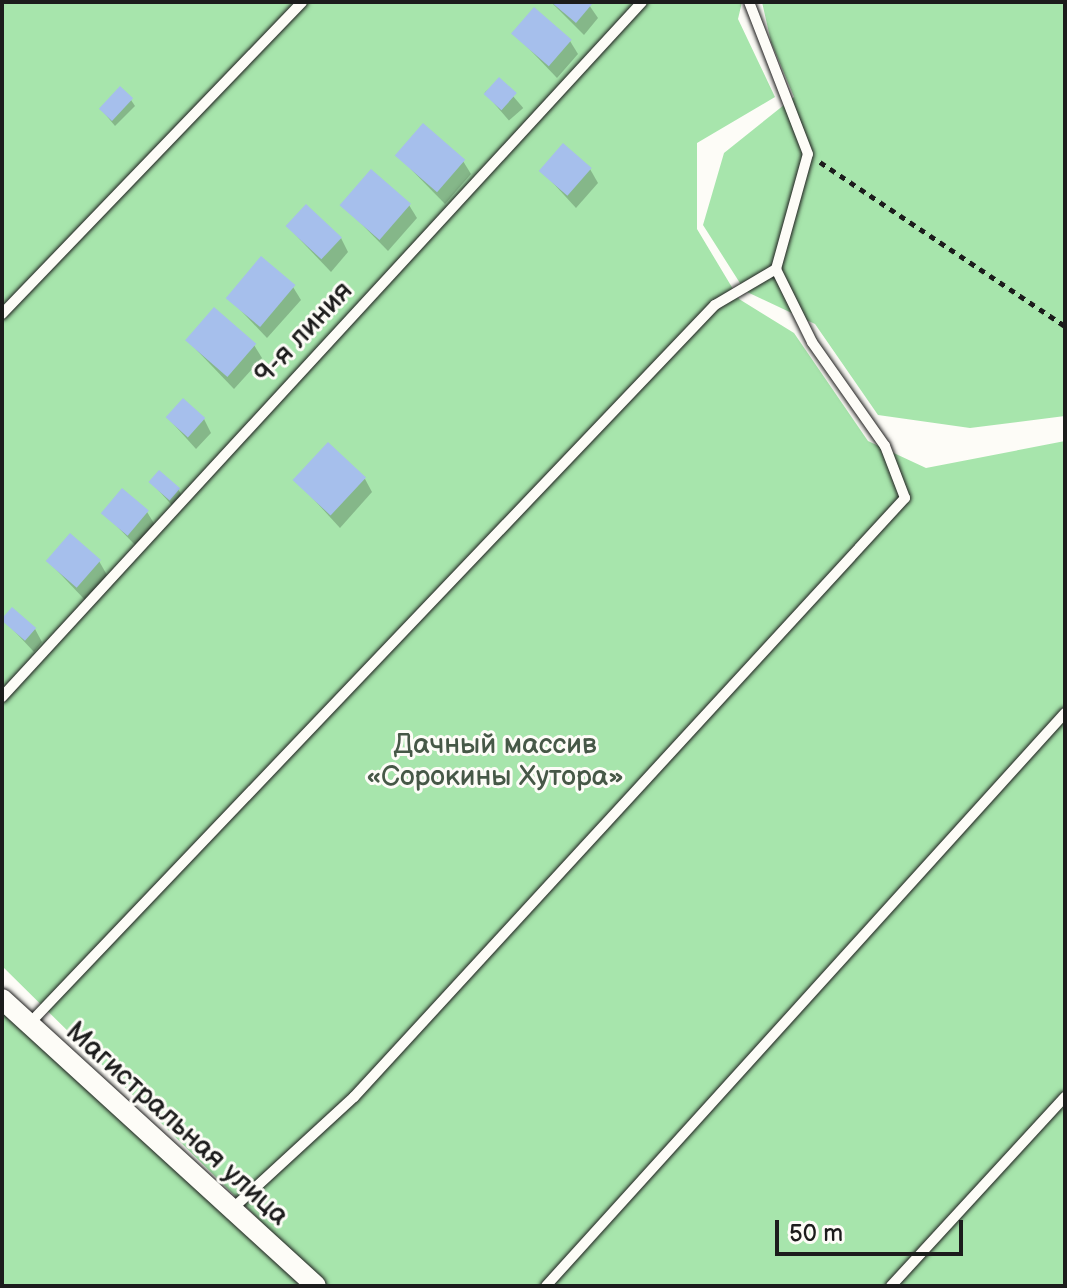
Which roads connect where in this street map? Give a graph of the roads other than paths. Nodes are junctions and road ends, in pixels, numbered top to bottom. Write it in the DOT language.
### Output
graph roads {
  1 [pos="302,2"];
  2 [pos="642,2"];
  3 [pos="749,2"];
  4 [pos="776,269"];
  5 [pos="2,314"];
  6 [pos="2,697"];
  7 [pos="1065,713"];
  8 [pos="2,999"];
  9 [pos="27,1026"];
  10 [pos="1065,1097"];
  11 [pos="229,1212"];
  12 [pos="316,1286"];
  13 [pos="546,1286"];
  14 [pos="891,1286"];
  1 -- 5 [label="lane"];
  2 -- 6 [label="lane, 9-я линия"];
  3 -- 4 [label="lane"];
  4 -- 9 [label="lane"];
  4 -- 11 [label="lane"];
  7 -- 13 [label="lane"];
  8 -- 9 [label="street, Магистральная улица"];
  9 -- 11 [label="street, Магистральная улица"];
  10 -- 14 [label="lane"];
  11 -- 12 [label="street, Магистральная улица"];
}
